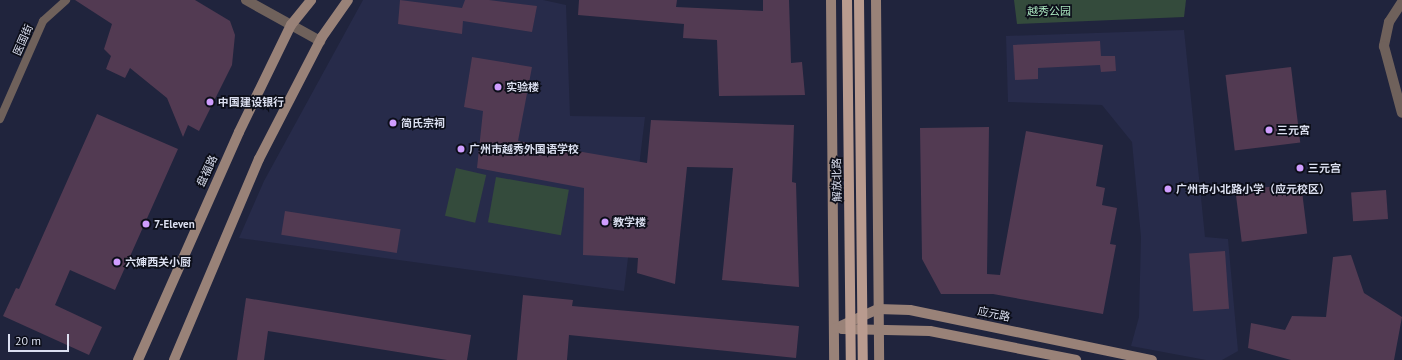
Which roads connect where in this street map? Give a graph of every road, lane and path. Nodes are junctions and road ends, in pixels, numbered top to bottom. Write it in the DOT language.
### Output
graph roads {
  1 [pos="66,0"];
  2 [pos="246,0"];
  3 [pos="311,0"];
  4 [pos="348,0"];
  5 [pos="831,0"];
  6 [pos="847,0"];
  7 [pos="859,0"];
  8 [pos="876,0"];
  9 [pos="1402,2"];
  10 [pos="291,25"];
  11 [pos="320,41"];
  12 [pos="1402,113"];
  13 [pos="0,119"];
  14 [pos="878,309"];
  15 [pos="834,329"];
  16 [pos="879,329"];
  17 [pos="138,360"];
  18 [pos="174,360"];
  19 [pos="834,360"];
  20 [pos="851,360"];
  21 [pos="863,360"];
  22 [pos="879,360"];
  23 [pos="1076,360"];
  24 [pos="1152,360"];
  1 -- 13 [label="lane, 医国街"];
  2 -- 10 [label="street"];
  3 -- 10 [label="main road, 盘福路"];
  4 -- 11 [label="main road"];
  5 -- 15 [label="main road, 解放北路"];
  6 -- 20 [label="main road, 解放北路, bridge"];
  7 -- 21 [label="main road, bridge"];
  8 -- 14 [label="main road"];
  9 -- 12 [label="street"];
  10 -- 11 [label="street"];
  10 -- 17 [label="main road, 盘福路"];
  11 -- 18 [label="main road"];
  14 -- 15 [label="main road, 应元路"];
  14 -- 16 [label="main road"];
  14 -- 24 [label="main road, 应元路"];
  15 -- 16 [label="main road"];
  15 -- 19 [label="main road, 解放北路"];
  16 -- 22 [label="main road"];
  16 -- 23 [label="main road"];
}
